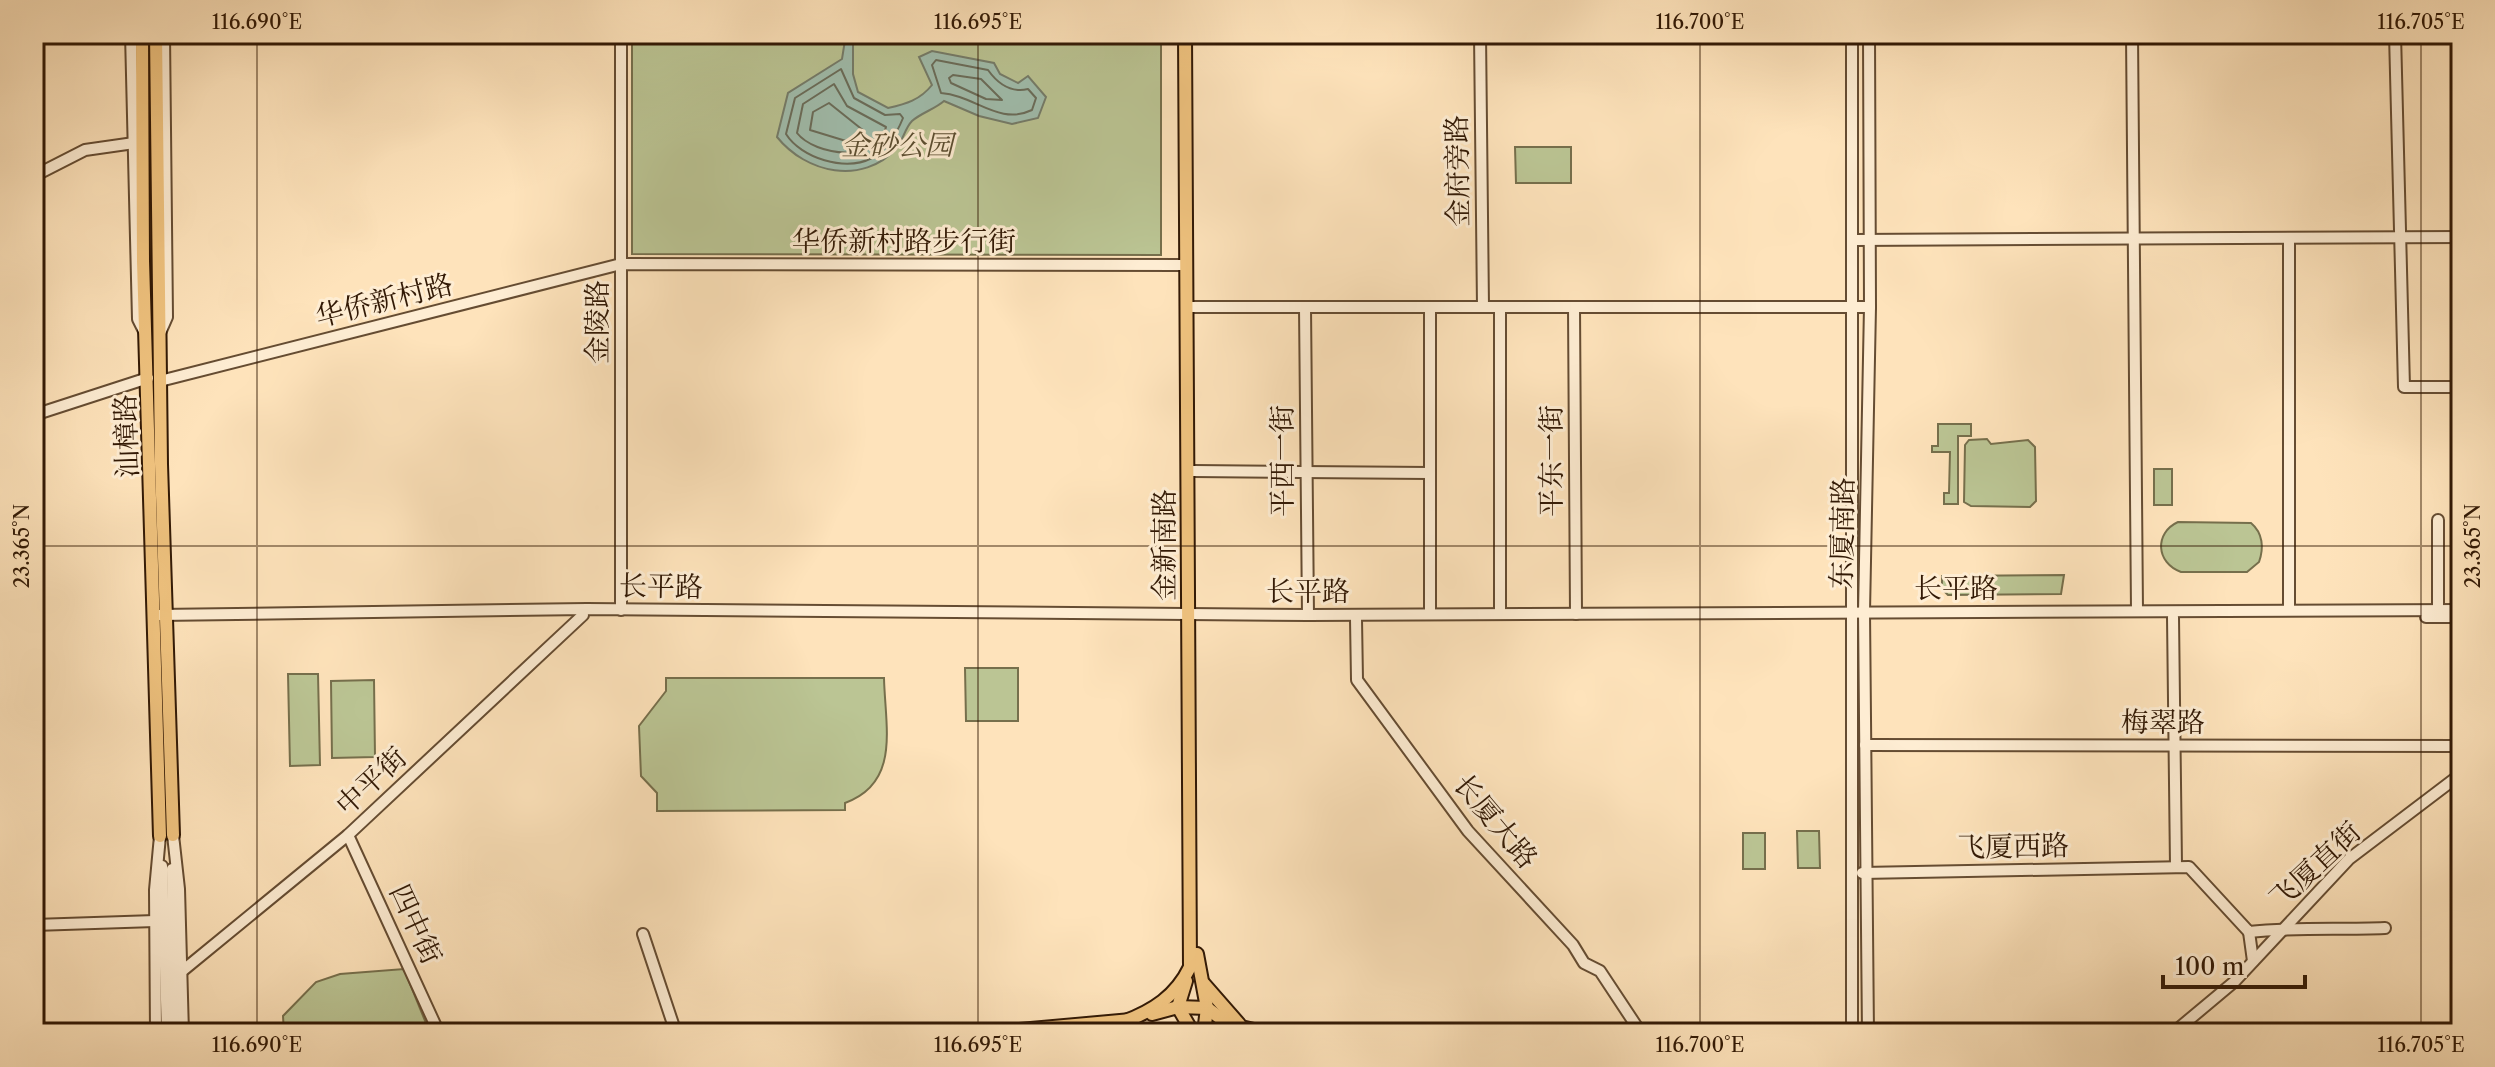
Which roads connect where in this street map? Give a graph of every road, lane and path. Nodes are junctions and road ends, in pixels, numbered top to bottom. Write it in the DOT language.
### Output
graph roads {
  1 [pos="156,34"];
  2 [pos="164,34"];
  3 [pos="621,34"];
  4 [pos="1188,34"];
  5 [pos="1480,34"];
  6 [pos="1852,34"];
  7 [pos="1869,34"];
  8 [pos="2132,34"];
  9 [pos="2395,34"];
  10 [pos="134,35"];
  11 [pos="134,143"];
  12 [pos="34,176"];
  13 [pos="2400,237"];
  14 [pos="2461,237"];
  15 [pos="2133,238"];
  16 [pos="2289,238"];
  17 [pos="1854,240"];
  18 [pos="1870,240"];
  19 [pos="621,264"];
  20 [pos="1186,265"];
  21 [pos="1192,307"];
  22 [pos="1305,307"];
  23 [pos="1430,307"];
  24 [pos="1483,307"];
  25 [pos="1500,307"];
  26 [pos="1574,307"];
  27 [pos="1870,307"];
  28 [pos="1853,308"];
  29 [pos="153,335"];
  30 [pos="154,380"];
  31 [pos="2461,387"];
  32 [pos="34,415"];
  33 [pos="1193,471"];
  34 [pos="1306,472"];
  35 [pos="1430,473"];
  36 [pos="2438,520"];
  37 [pos="621,610"];
  38 [pos="2289,610"];
  39 [pos="2438,610"];
  40 [pos="2461,610"];
  41 [pos="2137,611"];
  42 [pos="1430,614"];
  43 [pos="1500,614"];
  44 [pos="1576,614"];
  45 [pos="583,615"];
  46 [pos="1308,615"];
  47 [pos="1851,615"];
  48 [pos="1864,615"];
  49 [pos="161,617"];
  50 [pos="1192,617"];
  51 [pos="2173,617"];
  52 [pos="2461,617"];
  53 [pos="1356,619"];
  54 [pos="1865,745"];
  55 [pos="2174,746"];
  56 [pos="2461,746"];
  57 [pos="2461,774"];
  58 [pos="348,835"];
  59 [pos="167,836"];
  60 [pos="2176,866"];
  61 [pos="1852,873"];
  62 [pos="1866,873"];
  63 [pos="168,888"];
  64 [pos="155,921"];
  65 [pos="34,925"];
  66 [pos="2281,928"];
  67 [pos="2385,928"];
  68 [pos="2249,932"];
  69 [pos="643,934"];
  70 [pos="2253,961"];
  71 [pos="1193,967"];
  72 [pos="181,972"];
  73 [pos="1178,1007"];
  74 [pos="1207,1008"];
  75 [pos="1123,1022"];
  76 [pos="1245,1029"];
  77 [pos="156,1033"];
  78 [pos="167,1033"];
  79 [pos="174,1033"];
  80 [pos="183,1033"];
  81 [pos="439,1033"];
  82 [pos="676,1033"];
  83 [pos="987,1033"];
  84 [pos="1193,1033"];
  85 [pos="1204,1033"];
  86 [pos="1267,1033"];
  87 [pos="1641,1033"];
  88 [pos="1852,1033"];
  89 [pos="1868,1033"];
  90 [pos="2173,1033"];
  1 -- 29 [label="main road, 汕樟路"];
  2 -- 29 [label="street"];
  3 -- 19 [label="street, 金陵路"];
  4 -- 20 [label="main road, 金新南路"];
  4 -- 21 [label="main road, 金新南路"];
  5 -- 24 [label="street, 金府旁路"];
  6 -- 17 [label="street, 东厦南路"];
  7 -- 18 [label="street, 东厦南路"];
  8 -- 15 [label="street"];
  9 -- 13 [label="street"];
  10 -- 11 [label="street"];
  10 -- 29 [label="main road, 汕樟路"];
  11 -- 12 [label="street"];
  11 -- 29 [label="street"];
  13 -- 14 [label="street"];
  13 -- 16 [label="street"];
  13 -- 31 [label="street"];
  15 -- 16 [label="street"];
  15 -- 18 [label="street"];
  15 -- 41 [label="street"];
  16 -- 38 [label="street"];
  17 -- 18 [label="street"];
  17 -- 28 [label="street, 东厦南路"];
  18 -- 27 [label="street, 东厦南路"];
  19 -- 20 [label="street, 华侨新村路步行街"];
  19 -- 30 [label="street, 华侨新村路"];
  19 -- 37 [label="street, 金陵路"];
  20 -- 50 [label="main road, 金新南路"];
  21 -- 22 [label="street"];
  21 -- 33 [label="main road, 金新南路"];
  22 -- 23 [label="street"];
  22 -- 34 [label="street, 平西一街"];
  23 -- 24 [label="street"];
  23 -- 35 [label="street"];
  24 -- 25 [label="street"];
  25 -- 26 [label="street"];
  25 -- 43 [label="street"];
  26 -- 28 [label="street"];
  26 -- 44 [label="street, 平东一街"];
  27 -- 28 [label="street"];
  27 -- 48 [label="street, 东厦南路"];
  28 -- 47 [label="street, 东厦南路"];
  29 -- 30 [label="main road, 汕樟路"];
  30 -- 32 [label="street, 华侨新村路"];
  30 -- 49 [label="main road, 汕樟路"];
  33 -- 34 [label="street"];
  33 -- 50 [label="main road, 金新南路"];
  34 -- 35 [label="street"];
  34 -- 46 [label="street, 平西一街"];
  35 -- 42 [label="street"];
  36 -- 39 [label="street"];
  37 -- 49 [label="street, 长平路"];
  37 -- 50 [label="street, 长平路"];
  38 -- 39 [label="street, 长平路"];
  38 -- 41 [label="street, 长平路"];
  39 -- 40 [label="street, 长平路"];
  41 -- 48 [label="street, 长平路"];
  42 -- 43 [label="street, 长平路"];
  42 -- 46 [label="street, 长平路"];
  43 -- 44 [label="street, 长平路"];
  44 -- 47 [label="street, 长平路"];
  45 -- 49 [label="street, 长平路"];
  45 -- 50 [label="street, 长平路"];
  45 -- 58 [label="street, 中平街"];
  46 -- 50 [label="street, 长平路"];
  47 -- 48 [label="street, 长平路"];
  47 -- 53 [label="street, 长平路"];
  47 -- 61 [label="street, 东厦南路"];
  48 -- 51 [label="street, 长平路"];
  48 -- 54 [label="street, 东厦南路"];
  49 -- 59 [label="main road, 汕樟路"];
  50 -- 53 [label="street, 长平路"];
  50 -- 71 [label="main road, 金新南路"];
  51 -- 52 [label="street, 长平路"];
  51 -- 55 [label="street"];
  53 -- 87 [label="street, 长厦大路"];
  54 -- 55 [label="street, 梅翠路"];
  54 -- 62 [label="street, 东厦南路"];
  55 -- 56 [label="street, 梅翠路"];
  55 -- 60 [label="street"];
  57 -- 66 [label="street, 飞厦直街"];
  58 -- 72 [label="street, 中平街"];
  58 -- 81 [label="street, 四中街"];
  59 -- 63 [label="street, 汕樟路"];
  59 -- 64 [label="street, 汕樟路"];
  59 -- 72 [label="street, 汕樟路"];
  60 -- 62 [label="street, 飞厦西路"];
  60 -- 68 [label="street"];
  61 -- 62 [label="street, 飞厦西路"];
  61 -- 88 [label="street, 东厦南路"];
  62 -- 89 [label="street, 东厦南路"];
  63 -- 78 [label="street, 汕樟路"];
  63 -- 79 [label="street, 汕樟路"];
  64 -- 65 [label="street"];
  64 -- 77 [label="street, 汕樟路"];
  66 -- 67 [label="street"];
  66 -- 68 [label="street"];
  66 -- 70 [label="street, 飞厦直街"];
  68 -- 70 [label="street"];
  69 -- 82 [label="street"];
  70 -- 90 [label="street, 飞厦直街"];
  71 -- 73 [label="main road"];
  71 -- 74 [label="main road, 金新南路"];
  71 -- 75 [label="main road"];
  71 -- 76 [label="main road"];
  72 -- 80 [label="street, 汕樟路"];
  73 -- 74 [label="main road"];
  73 -- 75 [label="main road"];
  73 -- 84 [label="main road"];
  74 -- 76 [label="main road"];
  74 -- 85 [label="main road, 金新南路"];
  75 -- 83 [label="main road"];
  76 -- 86 [label="main road"];
}
